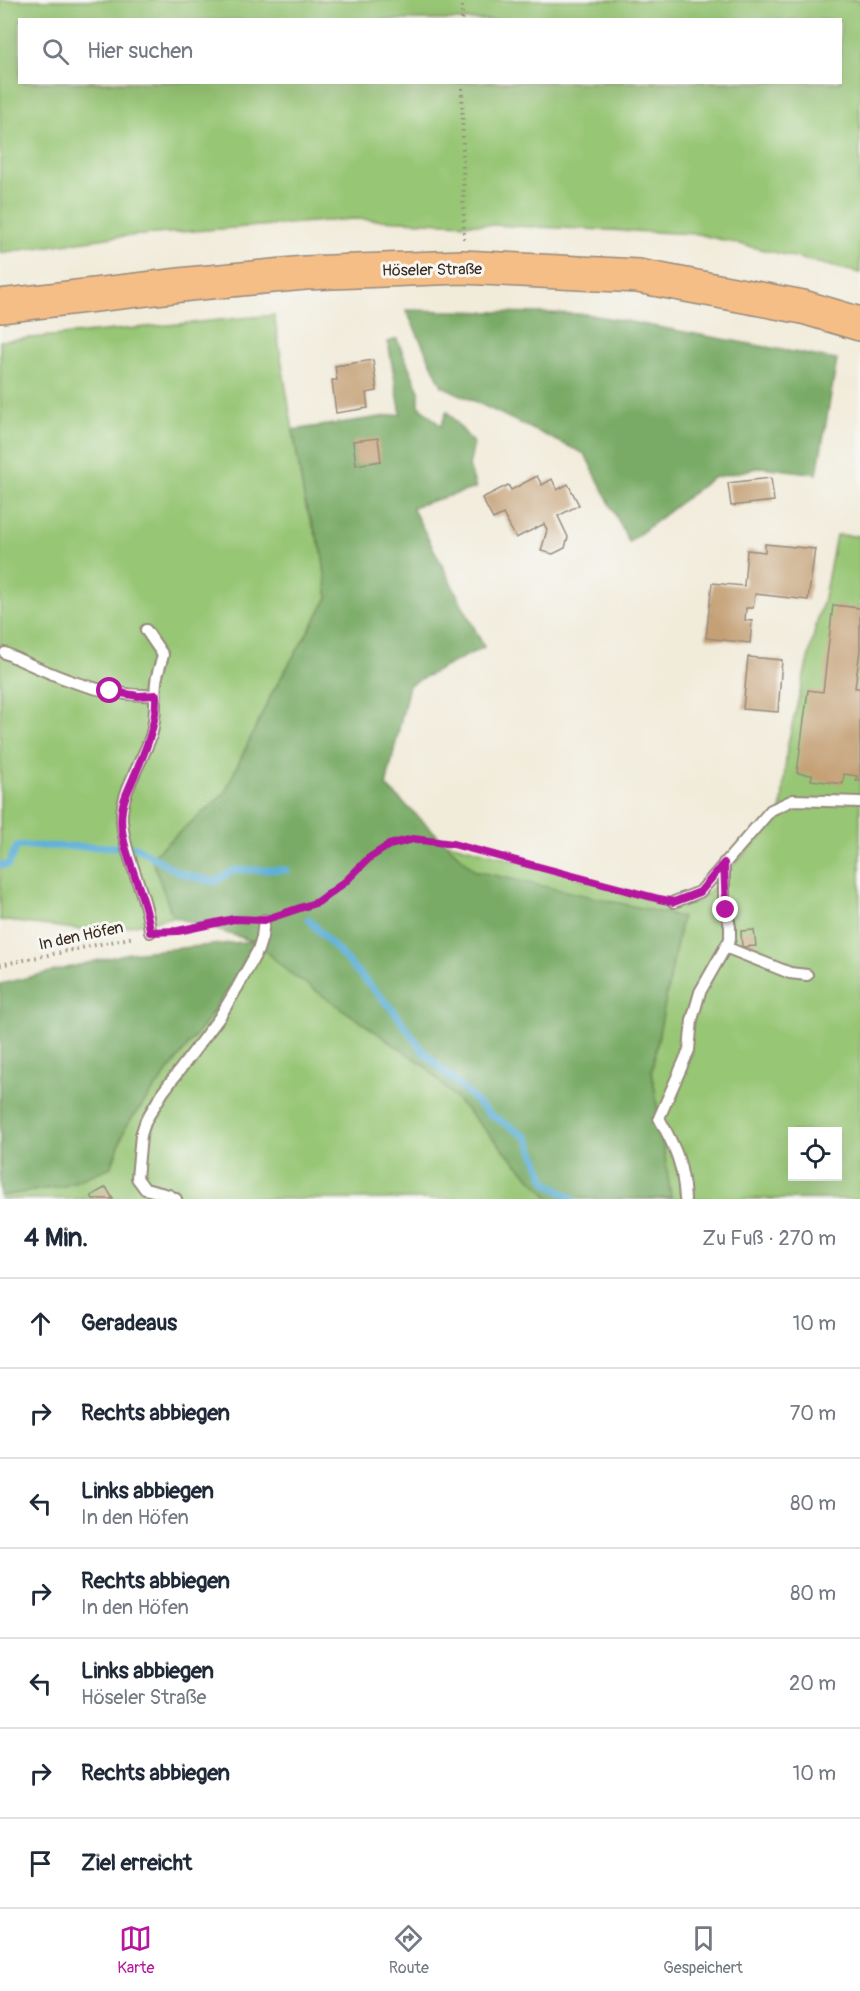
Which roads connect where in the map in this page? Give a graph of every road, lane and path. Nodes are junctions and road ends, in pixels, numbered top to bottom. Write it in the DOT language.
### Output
graph roads {
  1 [pos="462,0"];
  2 [pos="462,18"];
  3 [pos="462,84"];
  4 [pos="462,267"];
  5 [pos="0,306"];
  6 [pos="860,324"];
  7 [pos="146,630"];
  8 [pos="5,653"];
  9 [pos="156,695"];
  10 [pos="860,802"];
  11 [pos="724,863"];
  12 [pos="674,902"];
  13 [pos="264,920"];
  14 [pos="150,932"];
  15 [pos="725,947"];
  16 [pos="0,965"];
  17 [pos="807,975"];
  18 [pos="176,1199"];
  19 [pos="685,1199"];
  1 -- 2 [label="path"];
  3 -- 4 [label="path"];
  4 -- 5 [label="main road, Höseler Straße"];
  4 -- 6 [label="main road, Höseler Straße"];
  7 -- 9 [label="lane"];
  8 -- 9 [label="lane"];
  9 -- 14 [label="lane"];
  10 -- 11 [label="lane"];
  11 -- 12 [label="lane"];
  11 -- 15 [label="lane"];
  12 -- 13 [label="path, In den Höfen"];
  13 -- 14 [label="path, In den Höfen"];
  13 -- 18 [label="lane"];
  14 -- 16 [label="path, In den Höfen"];
  15 -- 17 [label="lane"];
  15 -- 19 [label="lane"];
}
